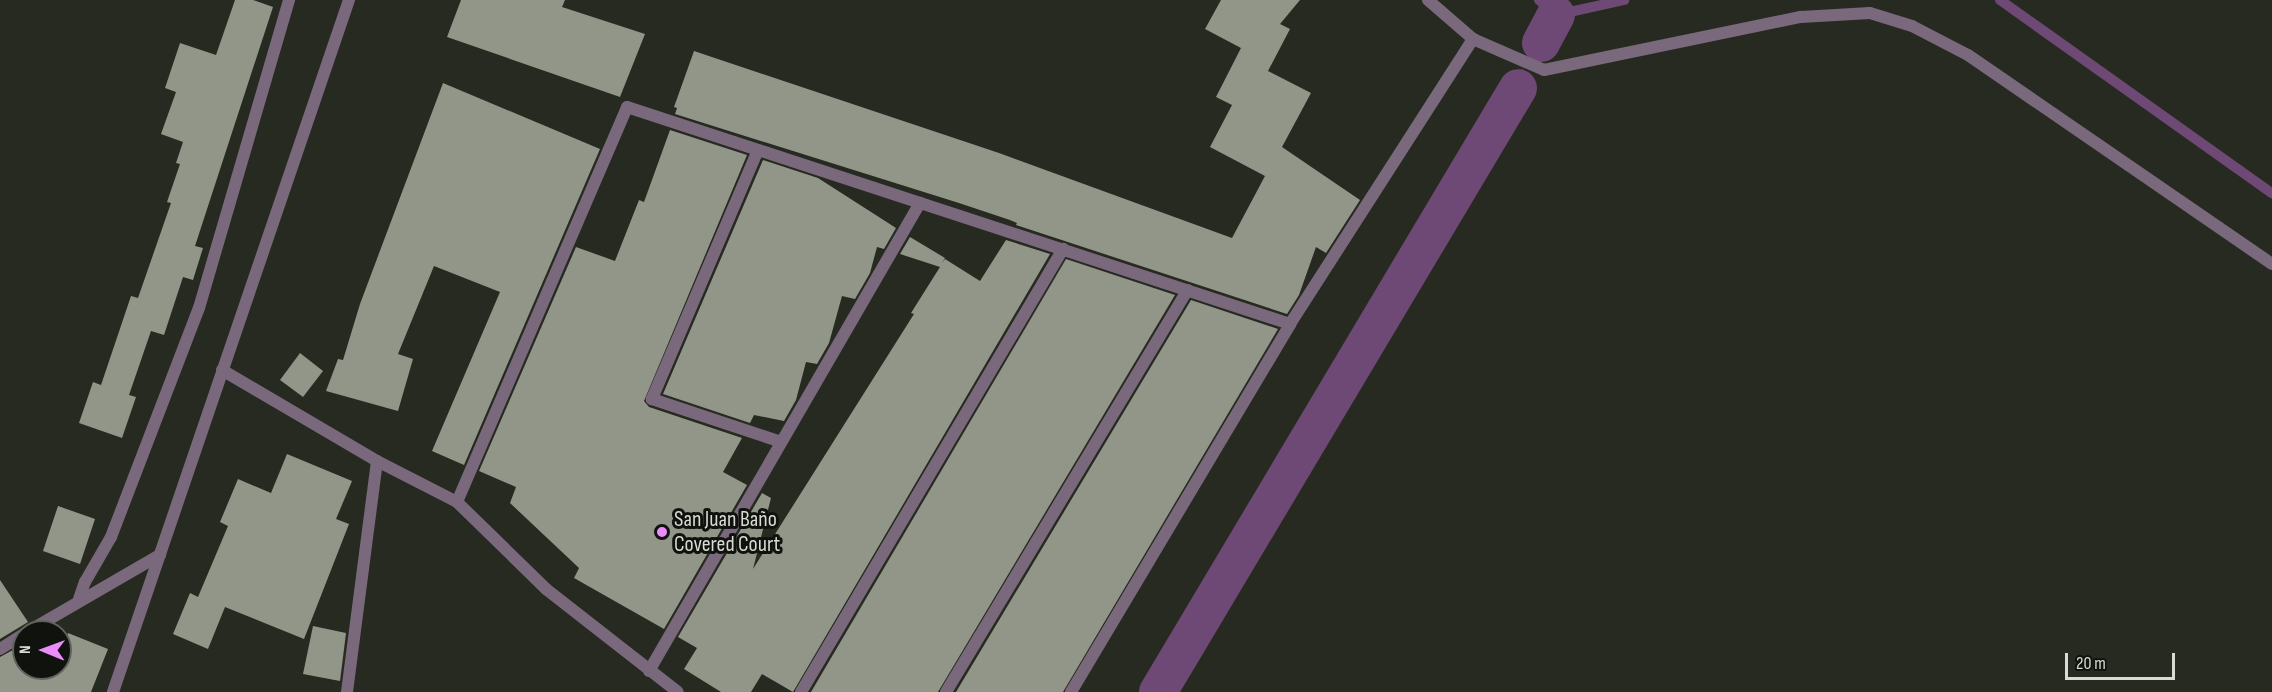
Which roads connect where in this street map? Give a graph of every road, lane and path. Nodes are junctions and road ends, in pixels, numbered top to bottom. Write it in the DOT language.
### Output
graph roads {
  1 [pos="289,0"];
  2 [pos="349,0"];
  3 [pos="1428,0"];
  4 [pos="1473,39"];
  5 [pos="758,150"];
  6 [pos="920,203"];
  7 [pos="1063,249"];
  8 [pos="2272,264"];
  9 [pos="1188,290"];
  10 [pos="1290,324"];
  11 [pos="222,370"];
  12 [pos="781,442"];
  13 [pos="377,460"];
  14 [pos="457,502"];
  15 [pos="160,555"];
  16 [pos="79,599"];
  17 [pos="46,620"];
  18 [pos="650,671"];
  19 [pos="112,692"];
  20 [pos="347,692"];
  21 [pos="678,692"];
  22 [pos="801,692"];
  23 [pos="946,692"];
  24 [pos="1071,692"];
  1 -- 16 [label="street"];
  2 -- 11 [label="street"];
  3 -- 4 [label="street"];
  4 -- 8 [label="street"];
  4 -- 10 [label="street"];
  5 -- 6 [label="street"];
  5 -- 12 [label="street"];
  5 -- 14 [label="street"];
  6 -- 7 [label="street"];
  6 -- 12 [label="street"];
  7 -- 9 [label="street"];
  7 -- 22 [label="street"];
  9 -- 10 [label="street"];
  9 -- 23 [label="street"];
  10 -- 24 [label="street"];
  11 -- 13 [label="street"];
  11 -- 15 [label="street"];
  12 -- 18 [label="street"];
  13 -- 14 [label="street"];
  13 -- 20 [label="street"];
  14 -- 18 [label="street"];
  15 -- 16 [label="street"];
  15 -- 19 [label="street"];
  16 -- 17 [label="street"];
  18 -- 21 [label="street"];
}
